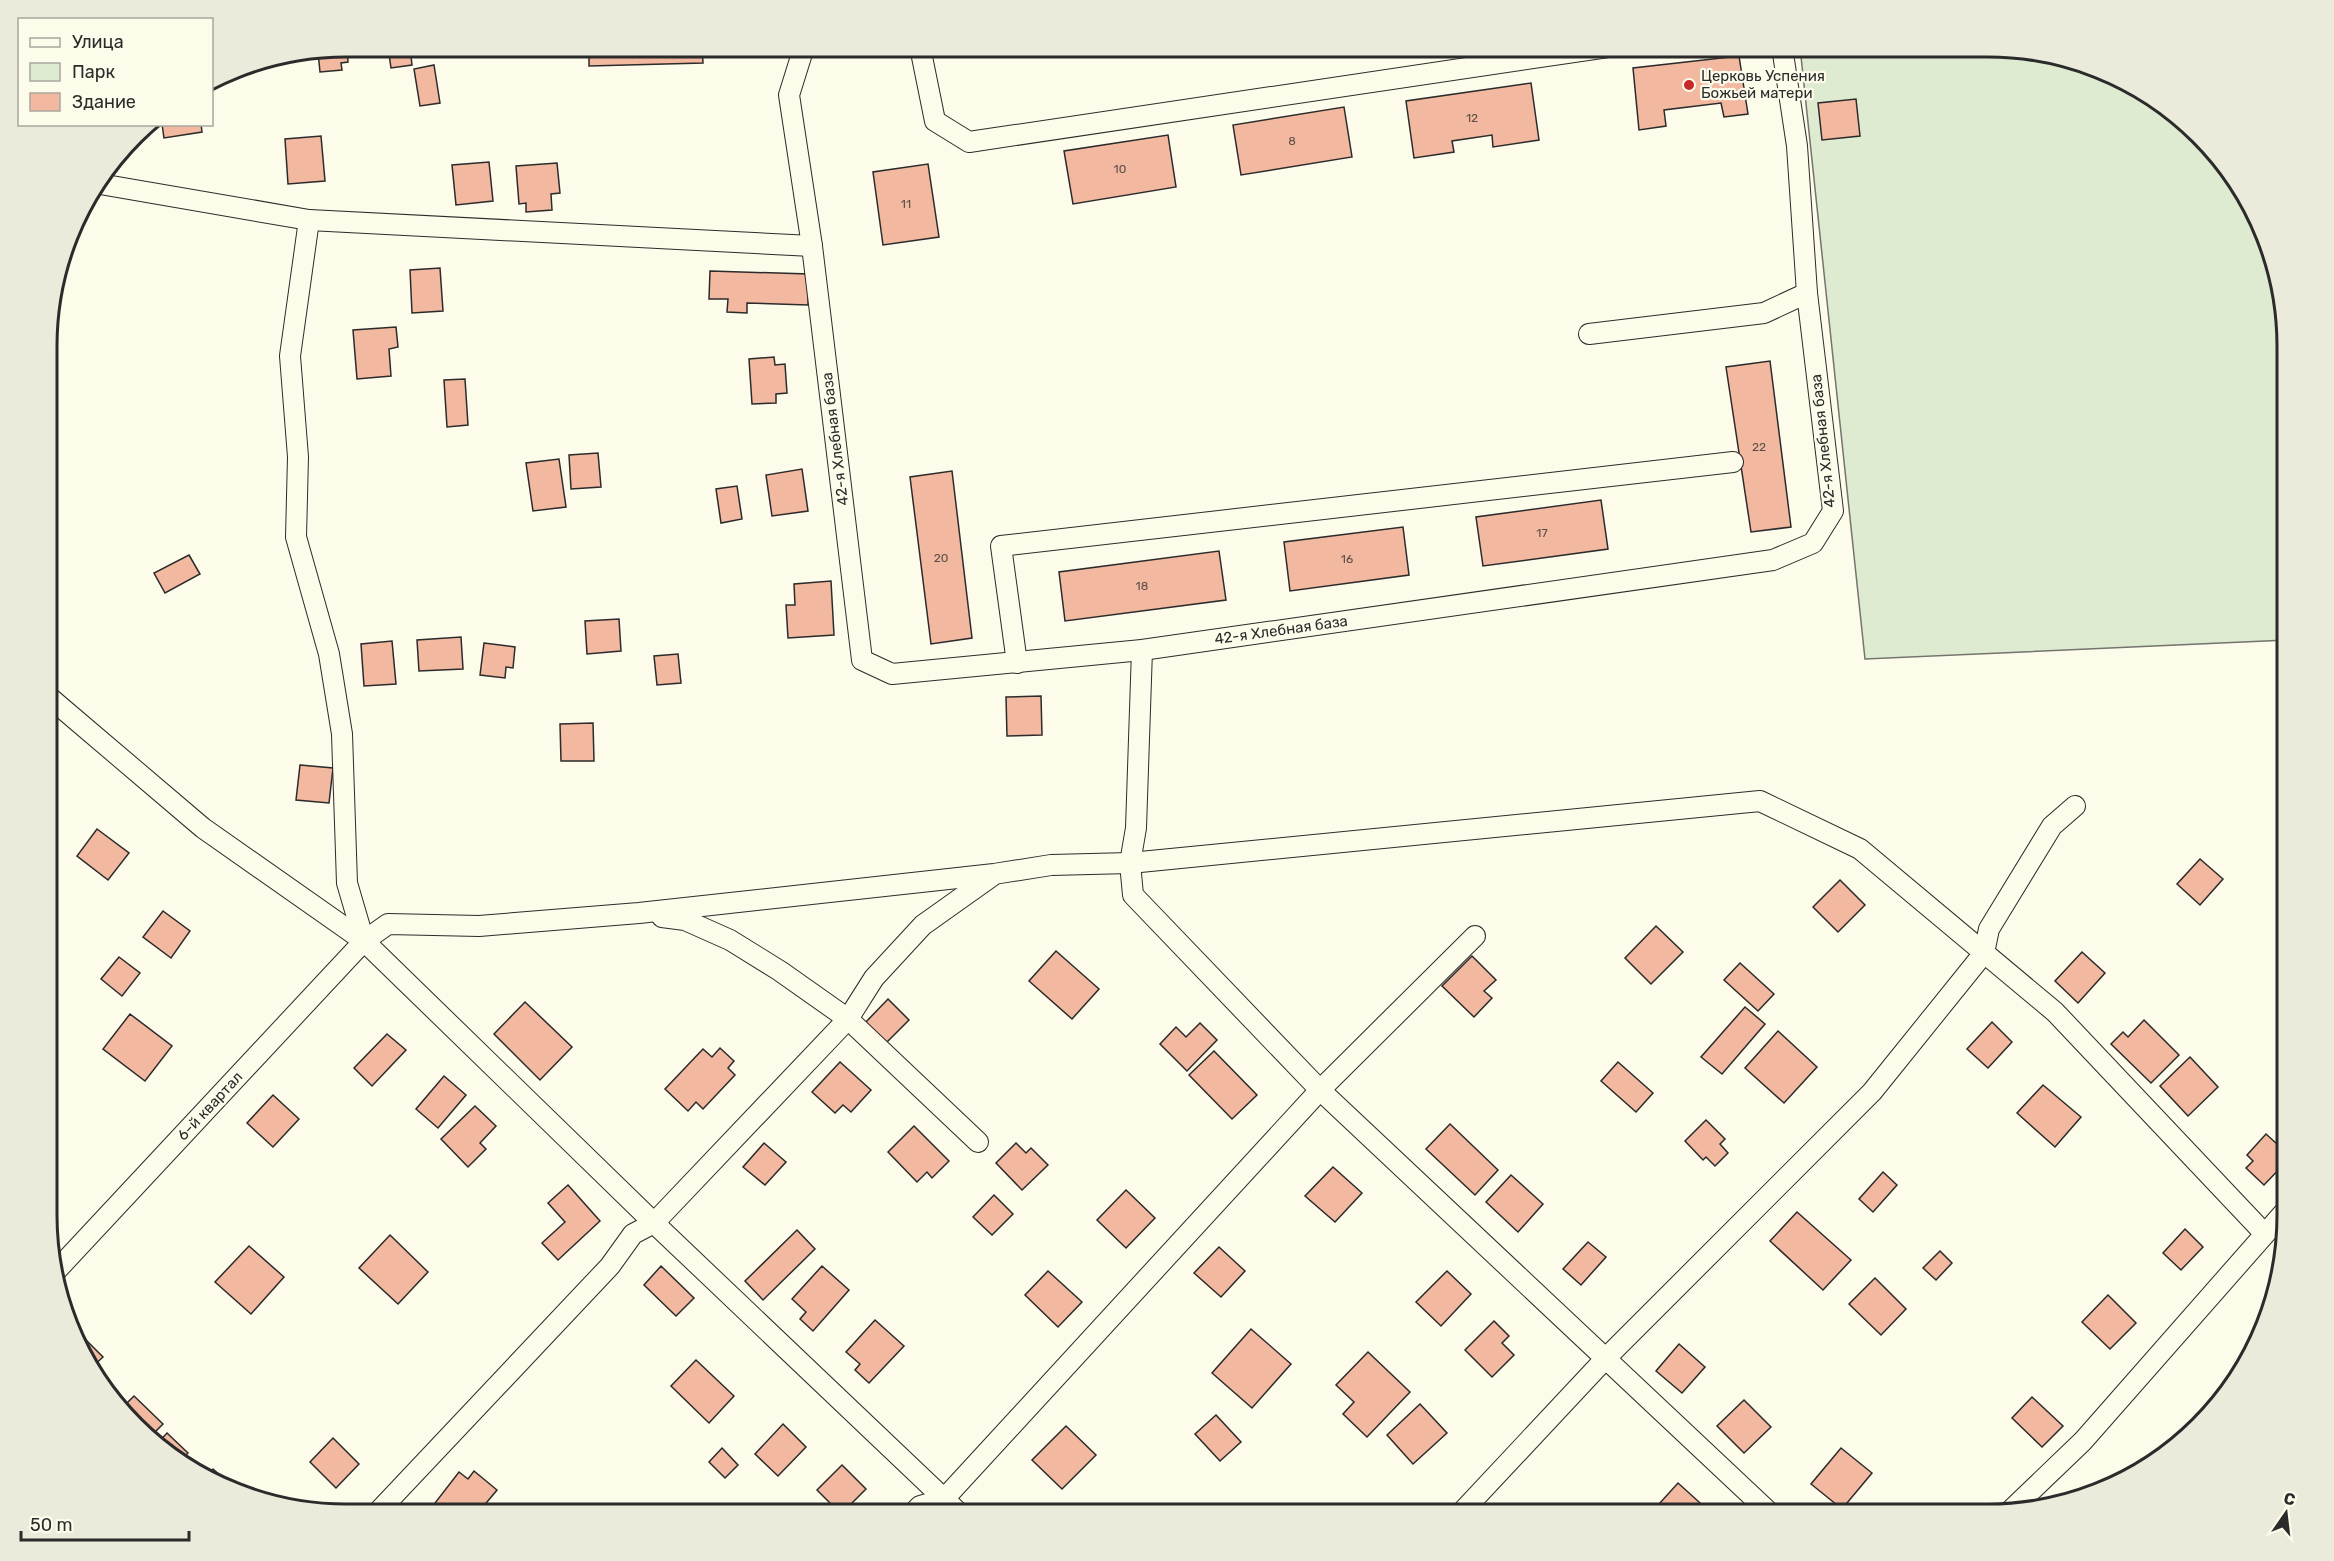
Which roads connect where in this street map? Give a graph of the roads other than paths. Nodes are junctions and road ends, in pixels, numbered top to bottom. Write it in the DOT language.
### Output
graph roads {
  1 [pos="801,57"];
  2 [pos="922,57"];
  3 [pos="1512,57"];
  4 [pos="1784,57"];
  5 [pos="107,185"];
  6 [pos="309,220"];
  7 [pos="812,246"];
  8 [pos="1808,293"];
  9 [pos="1589,334"];
  10 [pos="1733,462"];
  11 [pos="1142,650"];
  12 [pos="1017,663"];
  13 [pos="57,704"];
  14 [pos="2075,806"];
  15 [pos="1130,863"];
  16 [pos="994,874"];
  17 [pos="639,913"];
  18 [pos="1475,936"];
  19 [pos="364,941"];
  20 [pos="1983,953"];
  21 [pos="848,1019"];
  22 [pos="1320,1090"];
  23 [pos="978,1142"];
  24 [pos="2277,1220"];
  25 [pos="654,1223"];
  26 [pos="2264,1233"];
  27 [pos="62,1265"];
  28 [pos="1606,1358"];
  29 [pos="944,1499"];
  30 [pos="2019,1502"];
  31 [pos="386,1504"];
  32 [pos="927,1504"];
  33 [pos="949,1504"];
  34 [pos="1469,1504"];
  35 [pos="1760,1504"];
  1 -- 7 [label="street, 42-я Хлебная база"];
  2 -- 3 [label="street"];
  4 -- 8 [label="street, 42-я Хлебная база"];
  5 -- 6 [label="street"];
  6 -- 7 [label="street"];
  6 -- 19 [label="street"];
  7 -- 12 [label="street, 42-я Хлебная база"];
  8 -- 9 [label="street"];
  8 -- 11 [label="street, 42-я Хлебная база"];
  10 -- 12 [label="street"];
  11 -- 12 [label="street, 42-я Хлебная база"];
  11 -- 15 [label="street"];
  13 -- 19 [label="street"];
  14 -- 20 [label="street"];
  15 -- 16 [label="street"];
  15 -- 20 [label="street"];
  15 -- 22 [label="street"];
  16 -- 17 [label="street"];
  16 -- 21 [label="street"];
  17 -- 19 [label="street, 6-й квартал"];
  17 -- 21 [label="street"];
  18 -- 22 [label="street"];
  19 -- 25 [label="street"];
  19 -- 27 [label="street, 6-й квартал"];
  20 -- 26 [label="street"];
  20 -- 28 [label="street"];
  21 -- 23 [label="street"];
  21 -- 25 [label="street"];
  22 -- 28 [label="street"];
  22 -- 29 [label="street"];
  24 -- 26 [label="street"];
  25 -- 29 [label="street"];
  25 -- 31 [label="street"];
  26 -- 30 [label="street"];
  28 -- 34 [label="street"];
  28 -- 35 [label="street"];
  29 -- 32 [label="street"];
  29 -- 33 [label="street"];
}
